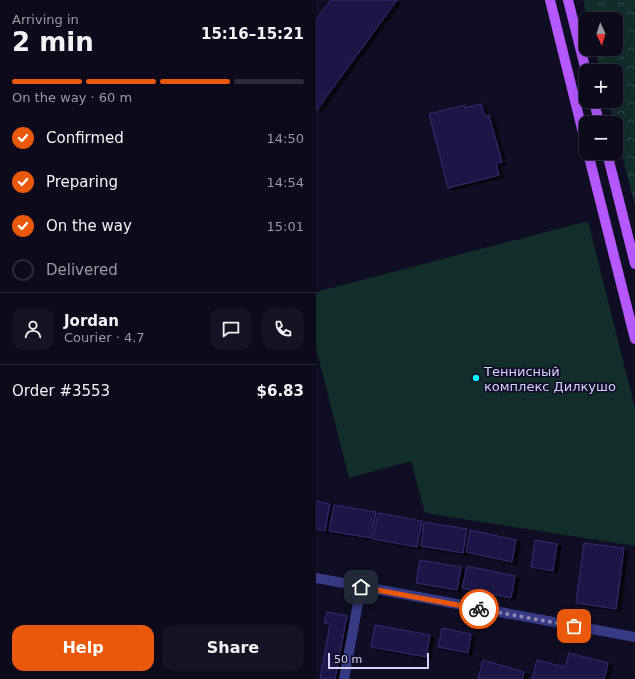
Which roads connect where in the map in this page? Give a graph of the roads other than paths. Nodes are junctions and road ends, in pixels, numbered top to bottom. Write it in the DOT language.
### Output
graph roads {
  1 [pos="550,0"];
  2 [pos="568,0"];
  3 [pos="584,64"];
  4 [pos="579,117"];
  5 [pos="590,160"];
  6 [pos="609,160"];
  7 [pos="635,264"];
  8 [pos="635,339"];
  9 [pos="316,578"];
  10 [pos="361,587"];
  11 [pos="635,638"];
  12 [pos="344,679"];
  1 -- 4 [label="main road"];
  2 -- 3 [label="main road"];
  5 -- 8 [label="main road"];
  6 -- 7 [label="main road"];
  9 -- 10 [label="street"];
  10 -- 11 [label="street"];
  10 -- 12 [label="street"];
}
